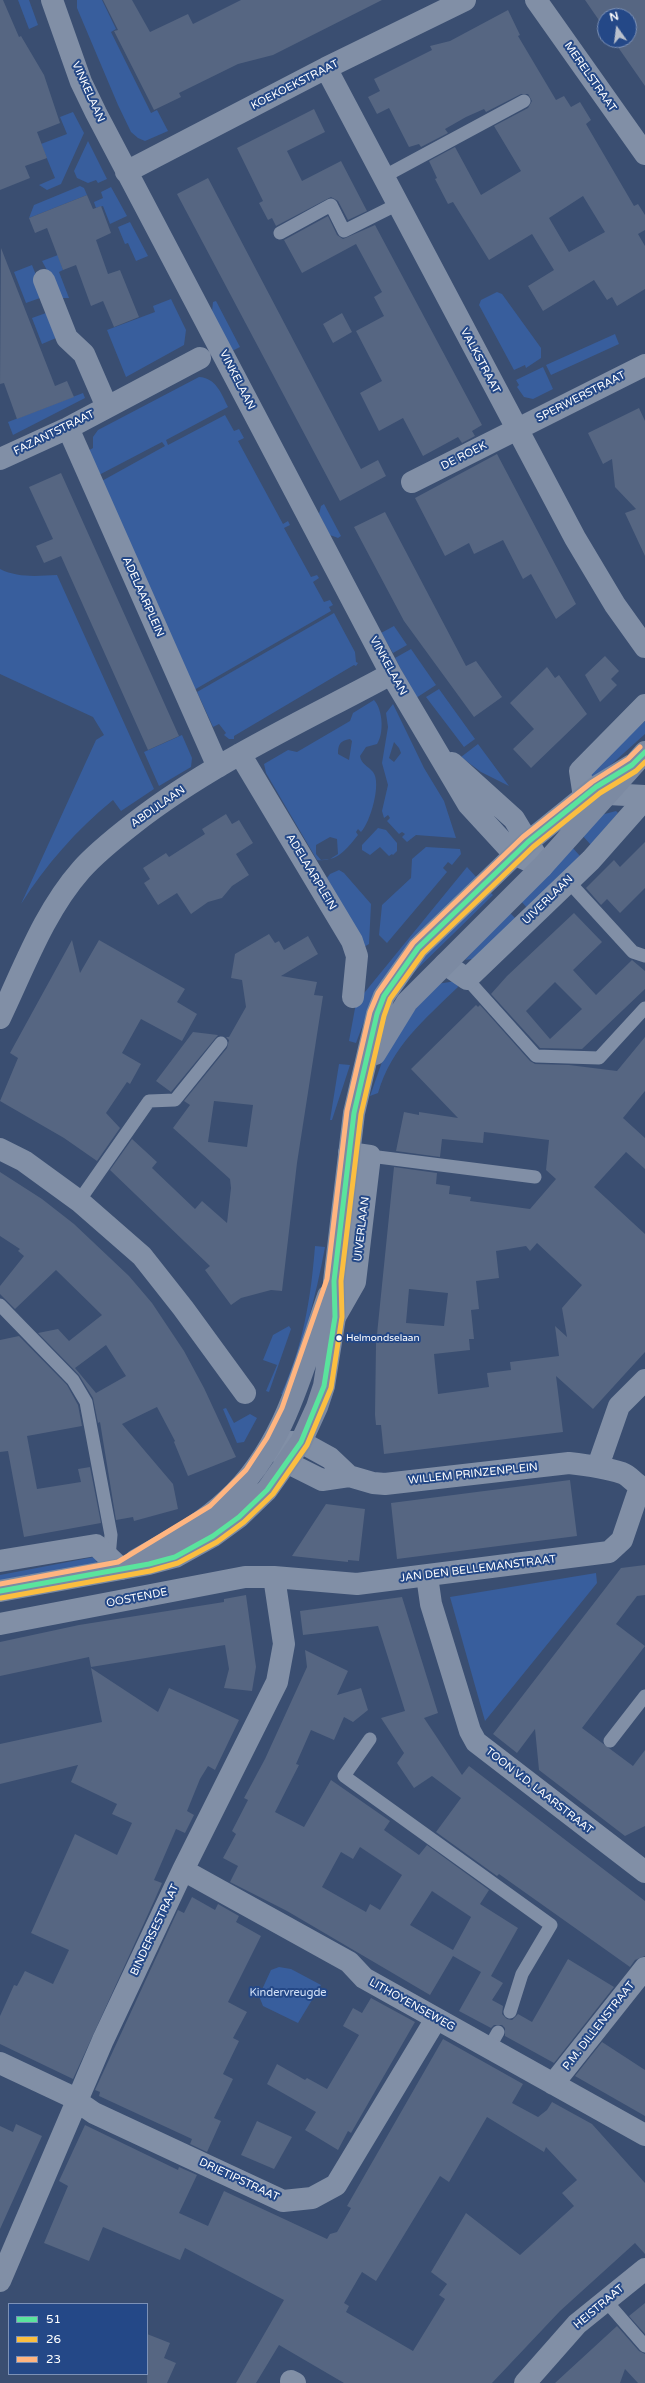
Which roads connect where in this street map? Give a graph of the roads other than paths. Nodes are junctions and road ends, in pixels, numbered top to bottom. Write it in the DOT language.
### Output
graph roads {
  1 [pos="52,0"];
  2 [pos="465,0"];
  3 [pos="536,0"];
  4 [pos="326,68"];
  5 [pos="524,101"];
  6 [pos="645,154"];
  7 [pos="126,172"];
  8 [pos="383,177"];
  9 [pos="398,204"];
  10 [pos="280,233"];
  11 [pos="44,280"];
  12 [pos="200,358"];
  13 [pos="645,365"];
  14 [pos="107,407"];
  15 [pos="68,428"];
  16 [pos="516,430"];
  17 [pos="0,459"];
  18 [pos="412,482"];
  19 [pos="645,647"];
  20 [pos="391,674"];
  21 [pos="645,704"];
  22 [pos="240,754"];
  23 [pos="639,758"];
  24 [pos="218,766"];
  25 [pos="608,794"];
  26 [pos="645,796"];
  27 [pos="584,797"];
  28 [pos="645,799"];
  29 [pos="521,848"];
  30 [pos="542,867"];
  31 [pos="568,880"];
  32 [pos="645,956"];
  33 [pos="445,964"];
  34 [pos="467,979"];
  35 [pos="354,997"];
  36 [pos="645,1008"];
  37 [pos="0,1018"];
  38 [pos="221,1043"];
  39 [pos="360,1079"];
  40 [pos="0,1149"];
  41 [pos="360,1154"];
  42 [pos="535,1177"];
  43 [pos="79,1200"];
  44 [pos="334,1281"];
  45 [pos="0,1305"];
  46 [pos="335,1317"];
  47 [pos="645,1380"];
  48 [pos="245,1393"];
  49 [pos="273,1442"];
  50 [pos="301,1442"];
  51 [pos="288,1463"];
  52 [pos="598,1466"];
  53 [pos="349,1476"];
  54 [pos="642,1487"];
  55 [pos="0,1561"];
  56 [pos="115,1563"];
  57 [pos="274,1576"];
  58 [pos="427,1576"];
  59 [pos="0,1591"];
  60 [pos="0,1624"];
  61 [pos="645,1696"];
  62 [pos="370,1739"];
  63 [pos="610,1741"];
  64 [pos="183,1870"];
  65 [pos="645,1872"];
  66 [pos="645,1968"];
  67 [pos="510,2012"];
  68 [pos="436,2019"];
  69 [pos="0,2063"];
  70 [pos="553,2084"];
  71 [pos="78,2102"];
  72 [pos="645,2135"];
  73 [pos="645,2269"];
  74 [pos="0,2281"];
  75 [pos="606,2301"];
  76 [pos="645,2346"];
  77 [pos="525,2383"];
  1 -- 7 [label="street, VINKELAAN"];
  2 -- 4 [label="street, KOEKOEKSTRAAT"];
  3 -- 6 [label="street, MERELSTRAAT"];
  4 -- 7 [label="street, KOEKOEKSTRAAT"];
  4 -- 8 [label="street, VALKSTRAAT"];
  5 -- 8 [label="lane"];
  7 -- 20 [label="street, VINKELAAN"];
  8 -- 9 [label="street, VALKSTRAAT"];
  9 -- 10 [label="lane"];
  9 -- 16 [label="street, VALKSTRAAT"];
  11 -- 14 [label="street, FAZANTSTRAAT"];
  12 -- 14 [label="street, FAZANTSTRAAT"];
  13 -- 16 [label="street, SPERWERSTRAAT"];
  14 -- 15 [label="street, FAZANTSTRAAT"];
  15 -- 17 [label="street, FAZANTSTRAAT"];
  15 -- 24 [label="street, ADELAARPLEIN"];
  16 -- 18 [label="street, DE ROEK"];
  16 -- 19 [label="street, VALKSTRAAT"];
  20 -- 22 [label="street, ABDIJLAAN"];
  20 -- 29 [label="street, VINKELAAN"];
  21 -- 27 [label="street"];
  22 -- 24 [label="street, ABDIJLAAN"];
  22 -- 35 [label="street, ADELAARPLEIN"];
  23 -- 25 [label="main road, UIVERLAAN"];
  23 -- 27 [label="main road, UIVERLAAN"];
  24 -- 37 [label="street, ABDIJLAAN"];
  25 -- 26 [label="street"];
  25 -- 30 [label="main road, UIVERLAAN"];
  27 -- 29 [label="main road, UIVERLAAN"];
  28 -- 31 [label="street, UIVERLAAN"];
  29 -- 30 [label="street, VINKELAAN"];
  29 -- 39 [label="main road, UIVERLAAN"];
  30 -- 33 [label="main road, UIVERLAAN"];
  31 -- 32 [label="lane"];
  31 -- 34 [label="street, UIVERLAAN"];
  33 -- 34 [label="street"];
  33 -- 39 [label="main road, UIVERLAAN"];
  34 -- 36 [label="lane"];
  38 -- 43 [label="lane"];
  39 -- 41 [label="main road, UIVERLAAN"];
  40 -- 43 [label="street"];
  41 -- 42 [label="lane"];
  41 -- 44 [label="main road, UIVERLAAN"];
  41 -- 46 [label="street, UIVERLAAN"];
  43 -- 48 [label="street"];
  44 -- 46 [label="main road, UIVERLAAN"];
  44 -- 49 [label="main road, UIVERLAAN"];
  45 -- 56 [label="lane"];
  46 -- 50 [label="main road, UIVERLAAN"];
  47 -- 52 [label="street"];
  49 -- 50 [label="street, WILLEM PRINZENPLEIN"];
  49 -- 51 [label="street, WILLEM PRINZENPLEIN"];
  49 -- 56 [label="main road"];
  50 -- 51 [label="main road, UIVERLAAN"];
  50 -- 53 [label="street, WILLEM PRINZENPLEIN"];
  51 -- 53 [label="street, WILLEM PRINZENPLEIN"];
  51 -- 56 [label="main road"];
  52 -- 53 [label="street, WILLEM PRINZENPLEIN"];
  52 -- 54 [label="street, WILLEM PRINZENPLEIN"];
  54 -- 58 [label="street, JAN DEN BELLEMANSTRAAT"];
  55 -- 56 [label="street"];
  56 -- 59 [label="main road"];
  57 -- 58 [label="street, JAN DEN BELLEMANSTRAAT"];
  57 -- 60 [label="street, OOSTENDE"];
  57 -- 64 [label="street, BINDERSESTRAAT"];
  58 -- 65 [label="street, TOON V.D. LAARSTRAAT"];
  61 -- 63 [label="lane"];
  62 -- 67 [label="lane"];
  64 -- 68 [label="street, LITHOYENSEWEG"];
  64 -- 71 [label="street, BINDERSESTRAAT"];
  66 -- 70 [label="street, P.M. DILLENSTRAAT"];
  68 -- 70 [label="street, LITHOYENSEWEG"];
  68 -- 71 [label="street, DRIETIPSTRAAT"];
  69 -- 71 [label="street, DRIETIPSTRAAT"];
  70 -- 72 [label="street, LITHOYENSEWEG"];
  71 -- 74 [label="street, BINDERSESTRAAT"];
  73 -- 75 [label="street, HEISTRAAT"];
  75 -- 76 [label="lane"];
  75 -- 77 [label="street, HEISTRAAT"];
}
